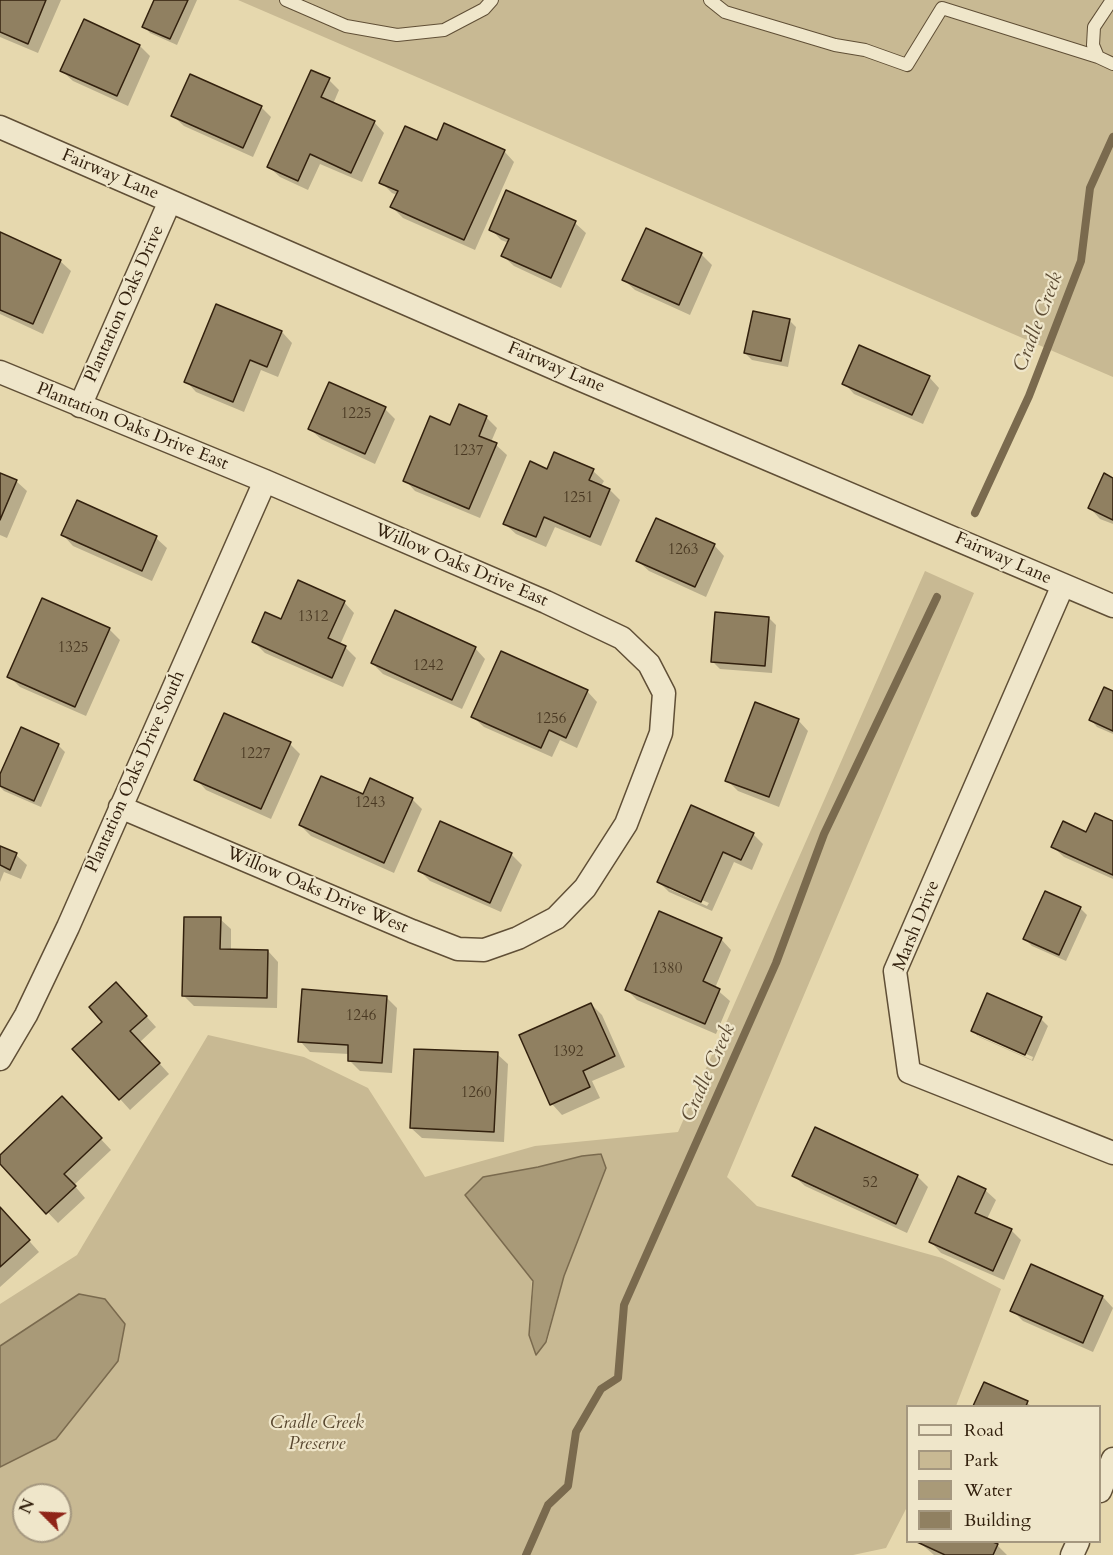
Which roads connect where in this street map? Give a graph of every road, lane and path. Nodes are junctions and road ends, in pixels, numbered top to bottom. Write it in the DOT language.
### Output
graph roads {
  1 [pos="286,0"];
  2 [pos="492,0"];
  3 [pos="710,0"];
  4 [pos="1112,0"];
  5 [pos="941,4"];
  6 [pos="1098,57"];
  7 [pos="1113,64"];
  8 [pos="0,127"];
  9 [pos="170,201"];
  10 [pos="0,372"];
  11 [pos="80,406"];
  12 [pos="265,481"];
  13 [pos="1063,585"];
  14 [pos="1113,606"];
  15 [pos="120,807"];
  16 [pos="518,938"];
  17 [pos="0,1059"];
  18 [pos="1113,1153"];
  19 [pos="1113,1459"];
  20 [pos="1101,1489"];
  1 -- 2 [label="lane"];
  3 -- 5 [label="lane"];
  4 -- 6 [label="lane"];
  5 -- 6 [label="lane"];
  6 -- 7 [label="lane"];
  8 -- 9 [label="street, Fairway Lane"];
  9 -- 11 [label="street, Plantation Oaks Drive"];
  9 -- 13 [label="street, Fairway Lane"];
  10 -- 11 [label="street, Plantation Oaks Drive East"];
  11 -- 12 [label="street, Plantation Oaks Drive East"];
  12 -- 15 [label="street, Plantation Oaks Drive South"];
  12 -- 16 [label="street, Willow Oaks Drive East"];
  13 -- 14 [label="street, Fairway Lane"];
  13 -- 18 [label="street, Marsh Drive"];
  15 -- 16 [label="street, Willow Oaks Drive West"];
  15 -- 17 [label="street, Plantation Oaks Drive South"];
  19 -- 20 [label="street"];
}
